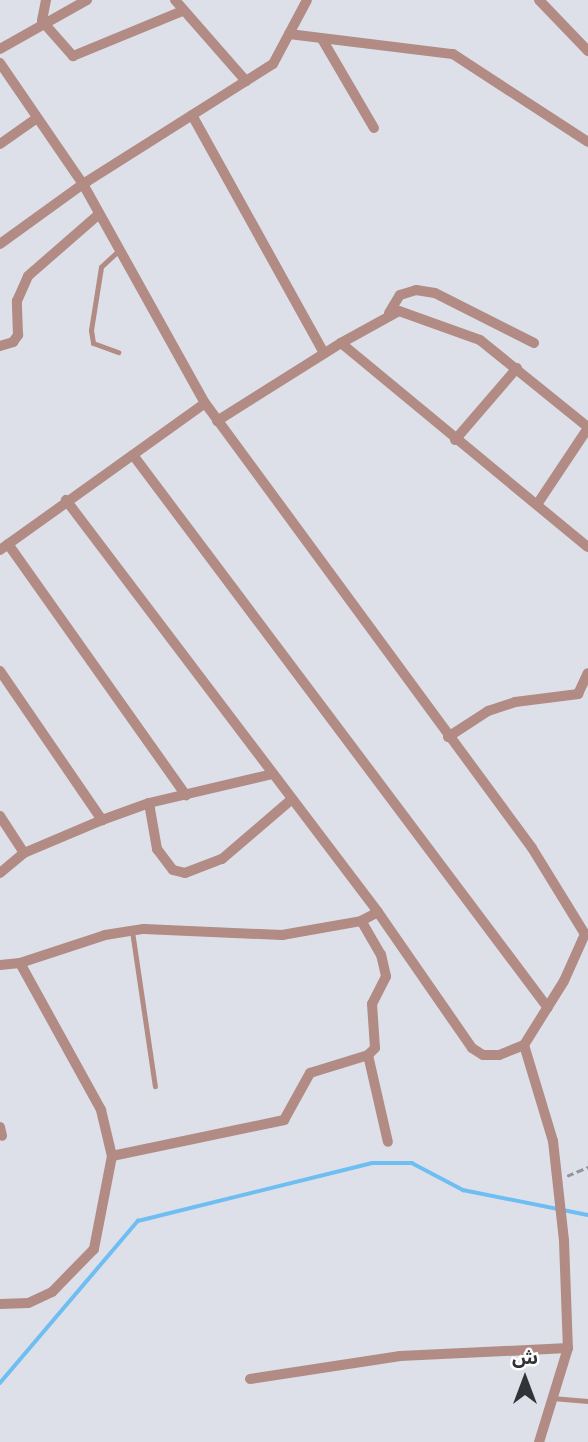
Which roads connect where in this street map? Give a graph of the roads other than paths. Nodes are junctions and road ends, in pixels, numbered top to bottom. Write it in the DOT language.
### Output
graph roads {
  1 [pos="46,0"];
  2 [pos="87,0"];
  3 [pos="175,0"];
  4 [pos="307,0"];
  5 [pos="539,0"];
  6 [pos="182,11"];
  7 [pos="42,22"];
  8 [pos="289,34"];
  9 [pos="322,39"];
  10 [pos="0,49"];
  11 [pos="588,51"];
  12 [pos="0,63"];
  13 [pos="246,81"];
  14 [pos="192,115"];
  15 [pos="37,118"];
  16 [pos="374,128"];
  17 [pos="588,142"];
  18 [pos="0,144"];
  19 [pos="83,184"];
  20 [pos="99,214"];
  21 [pos="0,244"];
  22 [pos="118,251"];
  23 [pos="389,313"];
  24 [pos="341,343"];
  25 [pos="534,343"];
  26 [pos="0,346"];
  27 [pos="323,351"];
  28 [pos="118,352"];
  29 [pos="517,368"];
  30 [pos="205,403"];
  31 [pos="217,421"];
  32 [pos="588,428"];
  33 [pos="455,440"];
  34 [pos="132,456"];
  35 [pos="66,499"];
  36 [pos="538,503"];
  37 [pos="4,547"];
  38 [pos="588,547"];
  39 [pos="0,671"];
  40 [pos="587,678"];
  41 [pos="448,737"];
  42 [pos="273,774"];
  43 [pos="186,795"];
  44 [pos="292,799"];
  45 [pos="149,803"];
  46 [pos="0,816"];
  47 [pos="102,820"];
  48 [pos="24,853"];
  49 [pos="0,873"];
  50 [pos="378,912"];
  51 [pos="361,921"];
  52 [pos="132,931"];
  53 [pos="586,933"];
  54 [pos="20,963"];
  55 [pos="0,965"];
  56 [pos="548,1008"];
  57 [pos="524,1045"];
  58 [pos="368,1055"];
  59 [pos="155,1086"];
  60 [pos="388,1142"];
  61 [pos="112,1156"];
  62 [pos="0,1304"];
  63 [pos="568,1348"];
  64 [pos="250,1379"];
  65 [pos="552,1398"];
  66 [pos="588,1401"];
  67 [pos="539,1442"];
  1 -- 7 [label="street"];
  2 -- 7 [label="street"];
  3 -- 6 [label="street"];
  4 -- 8 [label="street"];
  5 -- 11 [label="street"];
  6 -- 7 [label="street"];
  6 -- 13 [label="street"];
  7 -- 10 [label="street"];
  8 -- 9 [label="street"];
  8 -- 13 [label="street"];
  9 -- 16 [label="street"];
  9 -- 17 [label="street"];
  12 -- 15 [label="street"];
  13 -- 14 [label="street"];
  14 -- 19 [label="street"];
  14 -- 27 [label="street"];
  15 -- 18 [label="street"];
  15 -- 19 [label="street"];
  19 -- 20 [label="street"];
  19 -- 21 [label="street"];
  20 -- 22 [label="street"];
  20 -- 26 [label="street"];
  22 -- 28 [label="lane"];
  22 -- 30 [label="street"];
  23 -- 24 [label="street"];
  23 -- 25 [label="street"];
  23 -- 29 [label="street"];
  24 -- 27 [label="street"];
  24 -- 33 [label="street"];
  27 -- 31 [label="street"];
  29 -- 32 [label="street"];
  29 -- 33 [label="street"];
  30 -- 31 [label="street"];
  30 -- 34 [label="street"];
  31 -- 41 [label="street"];
  32 -- 36 [label="street"];
  33 -- 36 [label="street"];
  34 -- 35 [label="street"];
  34 -- 56 [label="street"];
  35 -- 37 [label="street"];
  35 -- 42 [label="street"];
  36 -- 38 [label="street"];
  37 -- 43 [label="street"];
  39 -- 47 [label="street"];
  40 -- 41 [label="street"];
  41 -- 53 [label="street"];
  42 -- 43 [label="street"];
  42 -- 44 [label="street"];
  43 -- 45 [label="street"];
  44 -- 45 [label="street"];
  44 -- 50 [label="street"];
  45 -- 47 [label="street"];
  46 -- 48 [label="street"];
  47 -- 48 [label="street"];
  48 -- 49 [label="street"];
  50 -- 51 [label="street"];
  50 -- 57 [label="street"];
  51 -- 52 [label="street"];
  51 -- 58 [label="street"];
  52 -- 54 [label="street"];
  52 -- 59 [label="lane"];
  53 -- 56 [label="street"];
  54 -- 55 [label="street"];
  54 -- 61 [label="street"];
  56 -- 57 [label="street"];
  57 -- 63 [label="street"];
  58 -- 60 [label="street"];
  58 -- 61 [label="street"];
  61 -- 62 [label="street"];
  63 -- 64 [label="street"];
  63 -- 65 [label="street"];
  65 -- 66 [label="lane"];
  65 -- 67 [label="street"];
}
